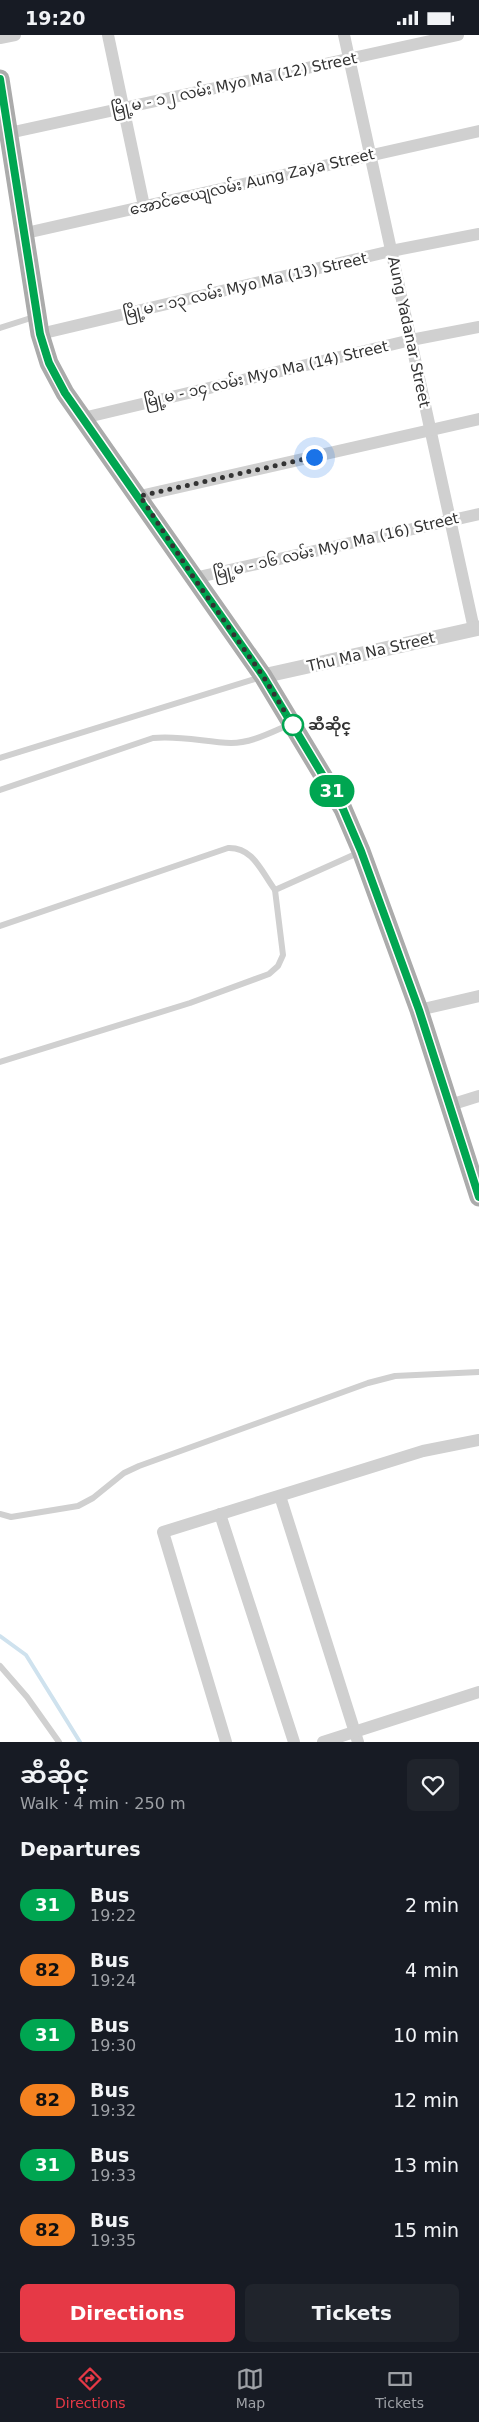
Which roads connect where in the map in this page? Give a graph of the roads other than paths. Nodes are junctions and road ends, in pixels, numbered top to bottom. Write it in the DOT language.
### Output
graph roads {
  1 [pos="15,35"];
  2 [pos="108,35"];
  3 [pos="344,35"];
  4 [pos="458,35"];
  5 [pos="0,38"];
  6 [pos="349,59"];
  7 [pos="0,79"];
  8 [pos="124,108"];
  9 [pos="479,131"];
  10 [pos="10,133"];
  11 [pos="370,155"];
  12 [pos="144,207"];
  13 [pos="26,233"];
  14 [pos="479,233"];
  15 [pos="391,251"];
  16 [pos="38,315"];
  17 [pos="479,327"];
  18 [pos="0,328"];
  19 [pos="40,334"];
  20 [pos="411,340"];
  21 [pos="83,418"];
  22 [pos="479,419"];
  23 [pos="430,430"];
  24 [pos="140,496"];
  25 [pos="479,514"];
  26 [pos="450,520"];
  27 [pos="194,578"];
  28 [pos="476,628"];
  29 [pos="263,676"];
  30 [pos="292,724"];
  31 [pos="0,758"];
  32 [pos="0,790"];
  33 [pos="361,851"];
  34 [pos="275,890"];
  35 [pos="0,926"];
  36 [pos="479,996"];
  37 [pos="419,1010"];
  38 [pos="0,1062"];
  39 [pos="479,1096"];
  40 [pos="450,1105"];
  41 [pos="479,1197"];
  42 [pos="479,1372"];
  43 [pos="479,1440"];
  44 [pos="280,1495"];
  45 [pos="0,1514"];
  46 [pos="220,1514"];
  47 [pos="0,1666"];
  48 [pos="479,1693"];
  49 [pos="357,1737"];
  50 [pos="60,1742"];
  51 [pos="226,1742"];
  52 [pos="294,1742"];
  53 [pos="323,1742"];
  1 -- 5 [label="street"];
  2 -- 8 [label="street"];
  3 -- 6 [label="street, Aung Yadanar Street"];
  4 -- 6 [label="street, မြို့မ - ၁၂ လမ်း Myo Ma (12) Street"];
  6 -- 8 [label="street, မြို့မ - ၁၂ လမ်း Myo Ma (12) Street"];
  6 -- 11 [label="street, Aung Yadanar Street"];
  7 -- 10 [label="main road"];
  8 -- 10 [label="street, မြို့မ - ၁၂ လမ်း Myo Ma (12) Street"];
  8 -- 12 [label="street"];
  9 -- 11 [label="street, အောင်ဇေယျလမ်း Aung Zaya Street"];
  10 -- 13 [label="main road"];
  11 -- 12 [label="street, အောင်ဇေယျလမ်း Aung Zaya Street"];
  11 -- 15 [label="street, Aung Yadanar Street"];
  12 -- 13 [label="street, အောင်ဇေယျလမ်း Aung Zaya Street"];
  13 -- 16 [label="main road"];
  14 -- 15 [label="street, မြို့မ - ၁၃ လမ်း Myo Ma (13) Street"];
  15 -- 19 [label="street, မြို့မ - ၁၃ လမ်း Myo Ma (13) Street"];
  15 -- 20 [label="street, Aung Yadanar Street"];
  16 -- 18 [label="lane"];
  16 -- 19 [label="main road"];
  17 -- 20 [label="street, မြို့မ - ၁၄ လမ်း Myo Ma (14) Street"];
  19 -- 21 [label="main road"];
  20 -- 21 [label="street, မြို့မ - ၁၄ လမ်း Myo Ma (14) Street"];
  20 -- 23 [label="street, Aung Yadanar Street"];
  21 -- 24 [label="main road"];
  22 -- 23 [label="street"];
  23 -- 24 [label="street"];
  23 -- 26 [label="street, Aung Yadanar Street"];
  24 -- 27 [label="main road"];
  25 -- 26 [label="street, မြို့မ - ၁၆ လမ်း Myo Ma (16) Street"];
  26 -- 27 [label="street, မြို့မ - ၁၆ လမ်း Myo Ma (16) Street"];
  26 -- 28 [label="street, Aung Yadanar Street"];
  27 -- 29 [label="main road"];
  28 -- 29 [label="street, Thu Ma Na Street"];
  29 -- 30 [label="main road"];
  29 -- 31 [label="lane"];
  30 -- 32 [label="lane"];
  30 -- 33 [label="main road"];
  33 -- 34 [label="lane"];
  33 -- 37 [label="main road"];
  34 -- 35 [label="lane"];
  34 -- 38 [label="lane"];
  36 -- 37 [label="street"];
  37 -- 40 [label="main road"];
  39 -- 40 [label="street"];
  40 -- 41 [label="main road"];
  42 -- 45 [label="lane"];
  43 -- 44 [label="street"];
  44 -- 46 [label="street"];
  44 -- 49 [label="street"];
  46 -- 51 [label="street"];
  46 -- 52 [label="street"];
  47 -- 50 [label="lane"];
  48 -- 49 [label="street"];
  49 -- 53 [label="street"];
}
